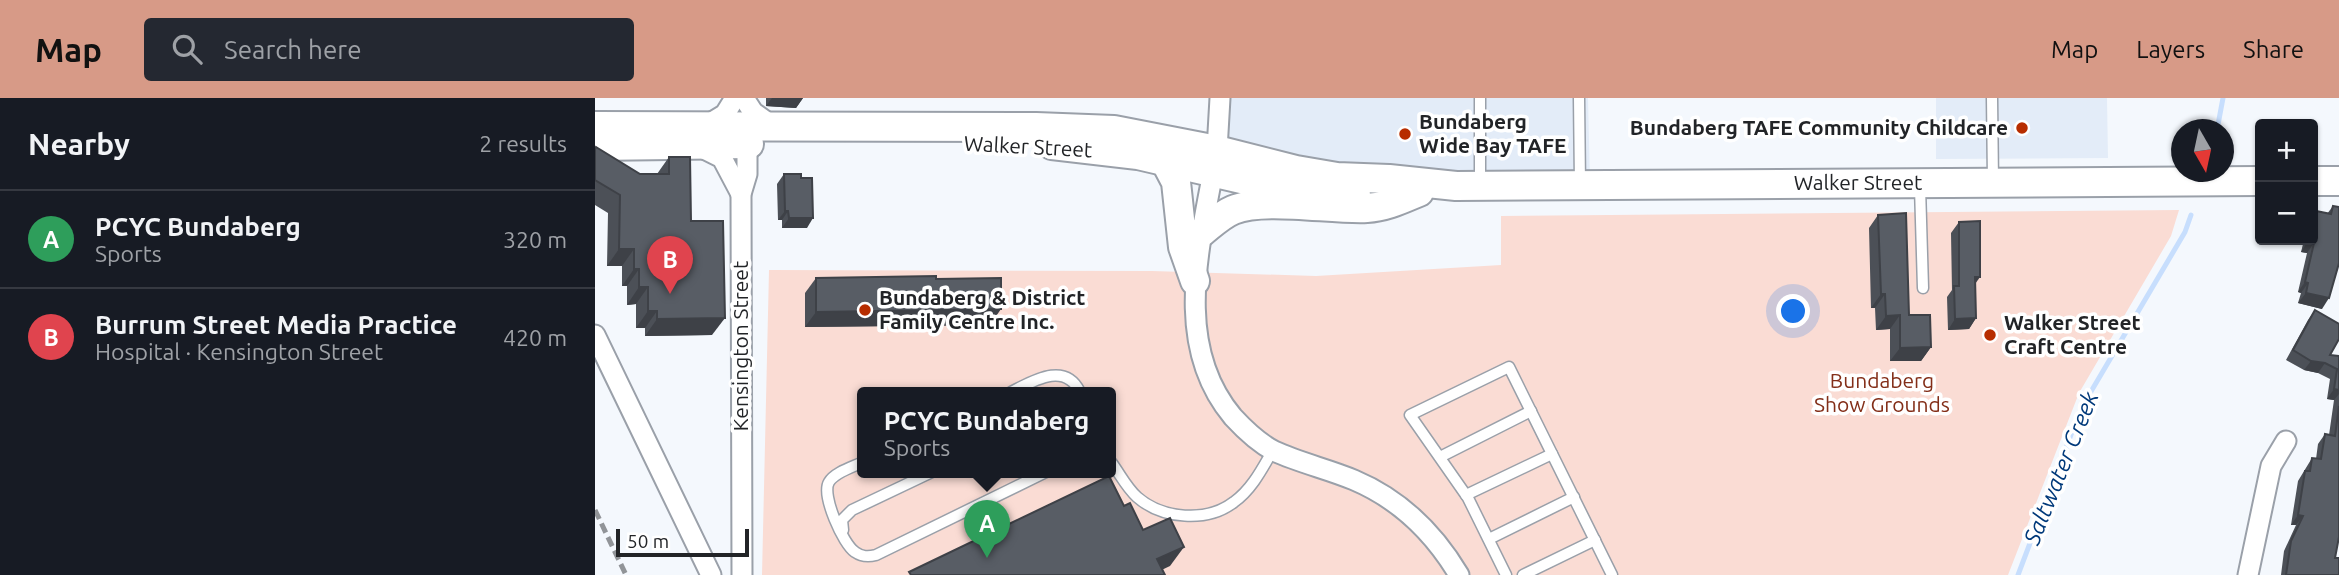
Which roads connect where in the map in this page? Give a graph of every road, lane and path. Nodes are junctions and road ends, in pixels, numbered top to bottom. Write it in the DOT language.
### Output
graph roads {
  1 [pos="736,98"];
  2 [pos="744,98"];
  3 [pos="1220,98"];
  4 [pos="1480,98"];
  5 [pos="1579,98"];
  6 [pos="1992,98"];
  7 [pos="771,125"];
  8 [pos="595,126"];
  9 [pos="719,135"];
  10 [pos="595,146"];
  11 [pos="1215,161"];
  12 [pos="1165,162"];
  13 [pos="1993,181"];
  14 [pos="2255,181"];
  15 [pos="2318,181"];
  16 [pos="2339,181"];
  17 [pos="1920,182"];
  18 [pos="1580,184"];
  19 [pos="1468,185"];
  20 [pos="1419,192"];
  21 [pos="740,194"];
  22 [pos="1202,232"];
  23 [pos="1195,281"];
  24 [pos="1923,288"];
  25 [pos="595,335"];
  26 [pos="1022,387"];
  27 [pos="1077,387"];
  28 [pos="1531,411"];
  29 [pos="2286,442"];
  30 [pos="1273,450"];
  31 [pos="1552,454"];
  32 [pos="1440,457"];
  33 [pos="857,466"];
  34 [pos="1116,469"];
  35 [pos="920,478"];
  36 [pos="1034,478"];
  37 [pos="1466,495"];
  38 [pos="1574,498"];
  39 [pos="844,534"];
  40 [pos="1489,539"];
  41 [pos="1595,540"];
  42 [pos="712,575"];
  43 [pos="742,575"];
  44 [pos="1458,575"];
  45 [pos="1506,575"];
  46 [pos="1523,575"];
  47 [pos="1612,575"];
  48 [pos="2248,575"];
  1 -- 9 [label="street"];
  2 -- 7 [label="street"];
  3 -- 11 [label="street"];
  4 -- 19 [label="lane"];
  5 -- 18 [label="lane"];
  6 -- 13 [label="lane"];
  7 -- 9 [label="main road, Walker Street"];
  7 -- 11 [label="main road, Walker Street"];
  8 -- 9 [label="main road, Walker Street"];
  9 -- 10 [label="main road, Walker Street"];
  9 -- 12 [label="main road, Walker Street"];
  9 -- 21 [label="street"];
  9 -- 21 [label="street, Kensington Street"];
  11 -- 12 [label="main road, Walker Street"];
  11 -- 19 [label="main road, Walker Street"];
  11 -- 20 [label="main road, Walker Street"];
  11 -- 22 [label="street"];
  12 -- 23 [label="main road"];
  13 -- 14 [label="main road, Walker Street"];
  13 -- 17 [label="main road, Walker Street"];
  15 -- 16 [label="main road"];
  17 -- 18 [label="main road, Walker Street"];
  17 -- 24 [label="lane"];
  18 -- 19 [label="main road, Walker Street"];
  19 -- 20 [label="main road, Walker Street"];
  20 -- 22 [label="main road"];
  21 -- 43 [label="street, Kensington Street"];
  22 -- 23 [label="street"];
  23 -- 30 [label="street"];
  25 -- 42 [label="street"];
  26 -- 27 [label="lane"];
  28 -- 31 [label="lane"];
  28 -- 32 [label="lane"];
  28 -- 32 [label="lane"];
  29 -- 48 [label="street"];
  30 -- 34 [label="lane"];
  30 -- 44 [label="street"];
  31 -- 37 [label="lane"];
  31 -- 38 [label="lane"];
  32 -- 37 [label="lane"];
  33 -- 39 [label="lane"];
  35 -- 39 [label="lane"];
  36 -- 39 [label="lane"];
  37 -- 40 [label="lane"];
  38 -- 40 [label="lane"];
  38 -- 41 [label="lane"];
  40 -- 45 [label="lane"];
  41 -- 46 [label="lane"];
  41 -- 47 [label="lane"];
}
